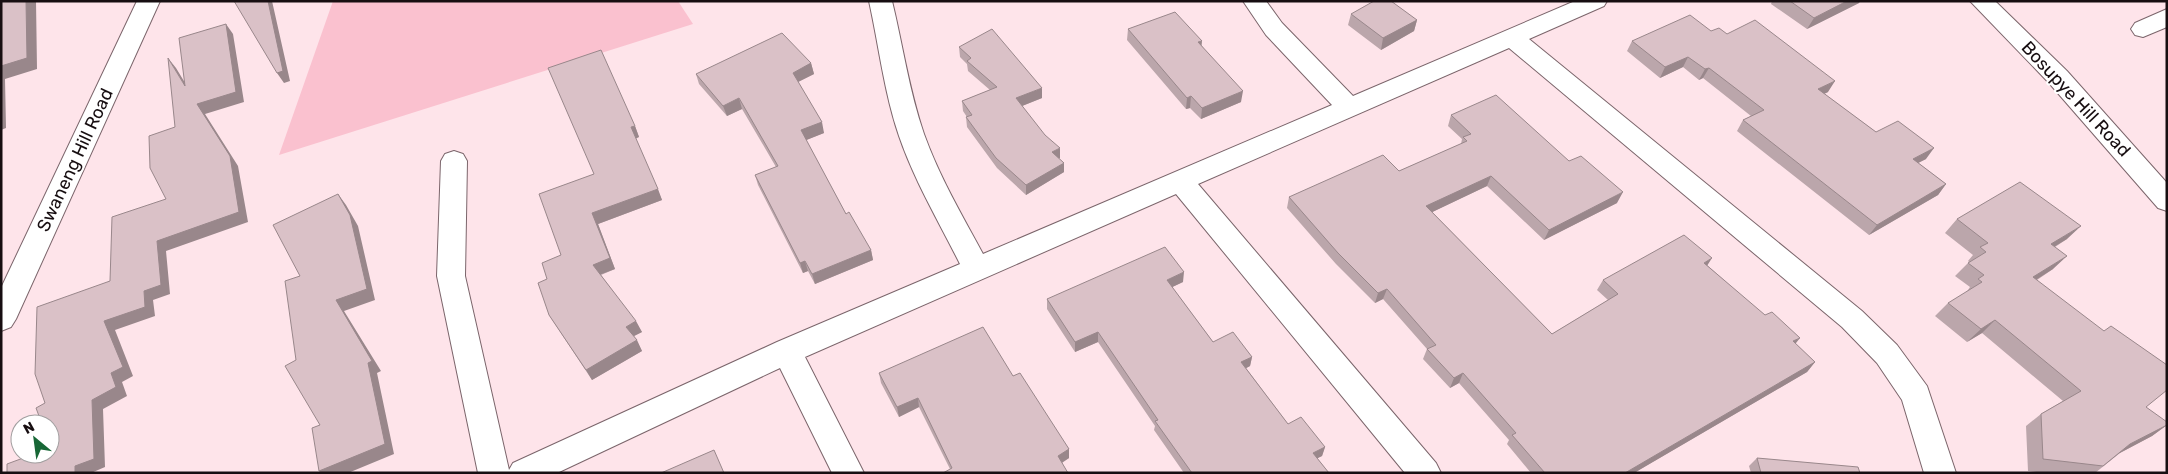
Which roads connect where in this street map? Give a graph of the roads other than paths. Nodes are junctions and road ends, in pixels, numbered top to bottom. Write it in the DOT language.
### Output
graph roads {
  1 [pos="149,1"];
  2 [pos="880,1"];
  3 [pos="1254,1"];
  4 [pos="1596,1"];
  5 [pos="1981,1"];
  6 [pos="2167,17"];
  7 [pos="2144,29"];
  8 [pos="1513,39"];
  9 [pos="1350,108"];
  10 [pos="454,162"];
  11 [pos="1181,182"];
  12 [pos="2167,201"];
  13 [pos="976,268"];
  14 [pos="1,319"];
  15 [pos="787,351"];
  16 [pos="494,473"];
  17 [pos="524,473"];
  18 [pos="848,473"];
  19 [pos="1424,473"];
  20 [pos="1940,473"];
  1 -- 14 [label="street, Swaneng Hill Road"];
  2 -- 13 [label="street"];
  3 -- 9 [label="street"];
  4 -- 8 [label="street"];
  5 -- 12 [label="street, Bosupye Hill Road"];
  6 -- 7 [label="street"];
  8 -- 9 [label="street"];
  8 -- 20 [label="street"];
  9 -- 11 [label="street"];
  10 -- 16 [label="street"];
  11 -- 13 [label="street"];
  11 -- 19 [label="street"];
  13 -- 15 [label="street"];
  15 -- 17 [label="street"];
  15 -- 18 [label="street"];
}
